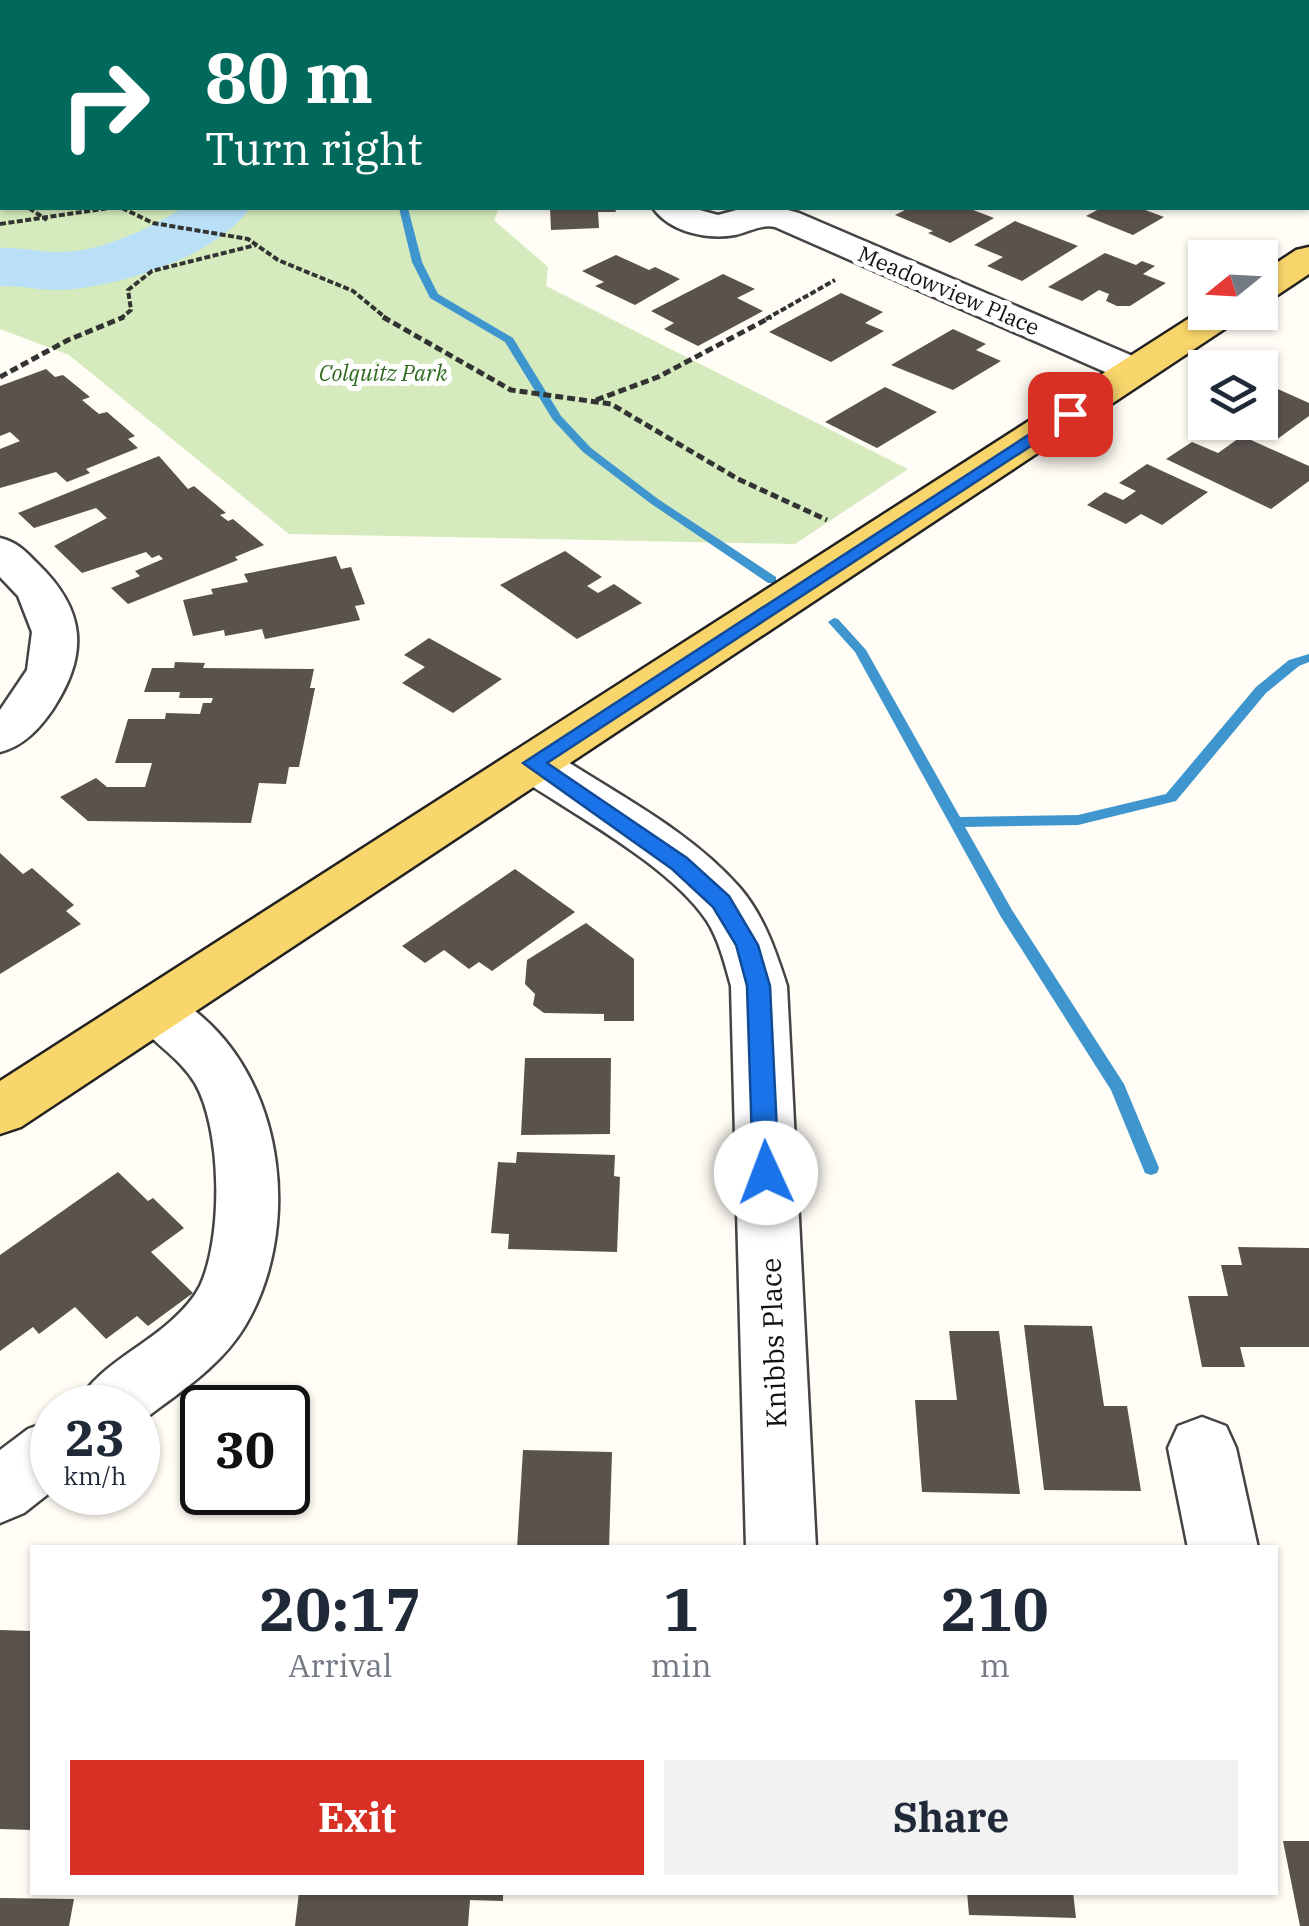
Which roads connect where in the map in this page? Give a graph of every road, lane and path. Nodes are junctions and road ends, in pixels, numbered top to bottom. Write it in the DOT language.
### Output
graph roads {
  1 [pos="33,210"];
  2 [pos="98,210"];
  3 [pos="127,210"];
  4 [pos="674,210"];
  5 [pos="762,210"];
  6 [pos="47,220"];
  7 [pos="0,224"];
  8 [pos="256,245"];
  9 [pos="876,258"];
  10 [pos="1309,258"];
  11 [pos="1278,278"];
  12 [pos="1198,330"];
  13 [pos="1135,371"];
  14 [pos="0,377"];
  15 [pos="596,400"];
  16 [pos="873,542"];
  17 [pos="0,552"];
  18 [pos="0,736"];
  19 [pos="533,763"];
  20 [pos="156,1009"];
  21 [pos="0,1111"];
  22 [pos="136,1385"];
  23 [pos="1202,1448"];
  24 [pos="30,1467"];
  25 [pos="0,1491"];
  26 [pos="780,1545"];
  27 [pos="1222,1545"];
  1 -- 6 [label="path"];
  2 -- 6 [label="path"];
  3 -- 8 [label="path"];
  4 -- 5 [label="street, Meadowview Place"];
  5 -- 9 [label="street, Meadowview Place"];
  6 -- 7 [label="path"];
  8 -- 14 [label="path"];
  8 -- 15 [label="path"];
  9 -- 13 [label="street, Meadowview Place"];
  9 -- 15 [label="path"];
  10 -- 11 [label="main road"];
  12 -- 13 [label="main road"];
  13 -- 16 [label="main road"];
  15 -- 16 [label="path"];
  16 -- 19 [label="main road"];
  17 -- 18 [label="street"];
  19 -- 20 [label="main road"];
  19 -- 26 [label="street, Knibbs Place"];
  20 -- 21 [label="main road"];
  20 -- 22 [label="street"];
  23 -- 27 [label="street"];
  24 -- 25 [label="street"];
}
